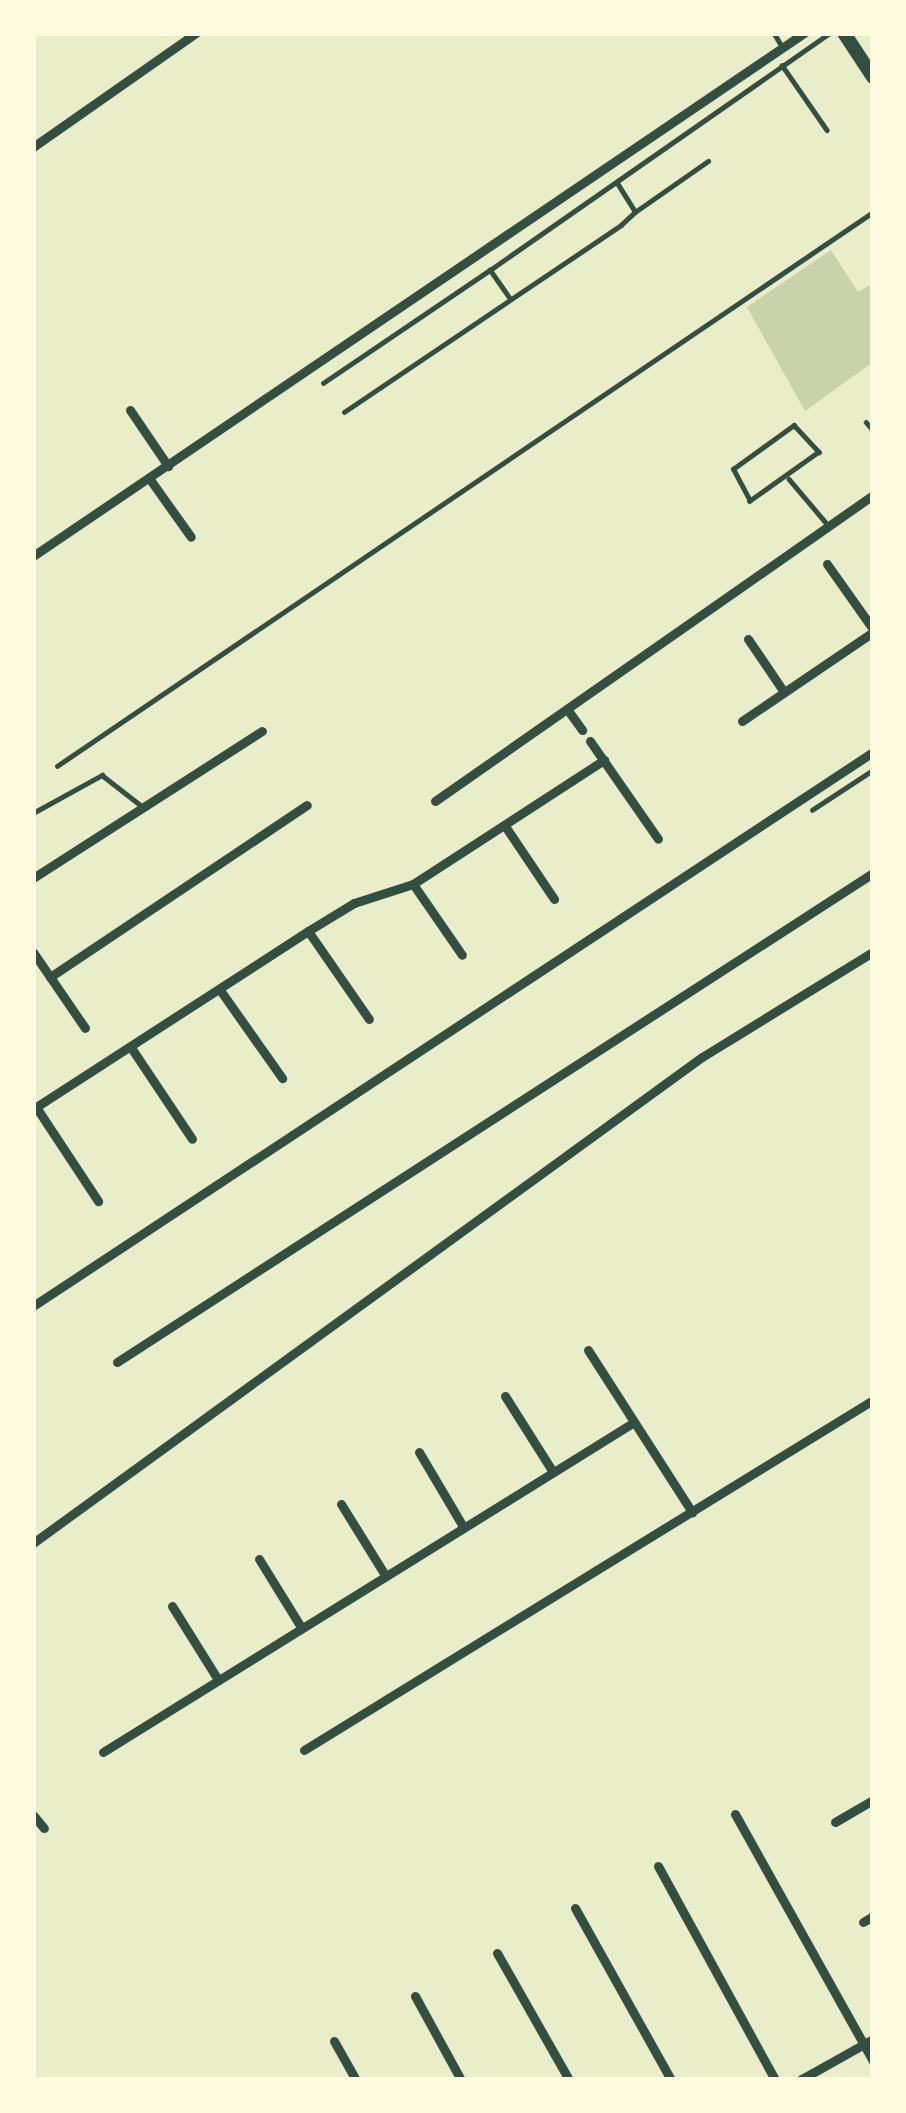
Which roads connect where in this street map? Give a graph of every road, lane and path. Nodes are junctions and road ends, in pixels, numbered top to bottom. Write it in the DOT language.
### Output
graph roads {
  1 [pos="196,33"];
  2 [pos="774,33"];
  3 [pos="804,33"];
  4 [pos="830,33"];
  5 [pos="844,33"];
  6 [pos="783,48"];
  7 [pos="782,65"];
  8 [pos="873,77"];
  9 [pos="827,130"];
  10 [pos="33,147"];
  11 [pos="708,161"];
  12 [pos="617,183"];
  13 [pos="635,212"];
  14 [pos="873,212"];
  15 [pos="490,270"];
  16 [pos="510,299"];
  17 [pos="323,383"];
  18 [pos="130,410"];
  19 [pos="344,412"];
  20 [pos="866,422"];
  21 [pos="873,430"];
  22 [pos="168,466"];
  23 [pos="149,478"];
  24 [pos="789,478"];
  25 [pos="873,495"];
  26 [pos="829,526"];
  27 [pos="191,536"];
  28 [pos="33,556"];
  29 [pos="827,564"];
  30 [pos="873,631"];
  31 [pos="748,639"];
  32 [pos="784,692"];
  33 [pos="566,709"];
  34 [pos="742,721"];
  35 [pos="582,730"];
  36 [pos="262,731"];
  37 [pos="590,741"];
  38 [pos="873,752"];
  39 [pos="604,760"];
  40 [pos="57,766"];
  41 [pos="873,770"];
  42 [pos="435,801"];
  43 [pos="307,805"];
  44 [pos="143,807"];
  45 [pos="812,810"];
  46 [pos="33,813"];
  47 [pos="505,826"];
  48 [pos="658,839"];
  49 [pos="873,873"];
  50 [pos="33,878"];
  51 [pos="412,884"];
  52 [pos="554,899"];
  53 [pos="308,931"];
  54 [pos="33,952"];
  55 [pos="873,952"];
  56 [pos="462,955"];
  57 [pos="50,977"];
  58 [pos="220,990"];
  59 [pos="369,1019"];
  60 [pos="86,1028"];
  61 [pos="132,1049"];
  62 [pos="281,1078"];
  63 [pos="35,1108"];
  64 [pos="192,1139"];
  65 [pos="98,1201"];
  66 [pos="33,1306"];
  67 [pos="588,1350"];
  68 [pos="117,1361"];
  69 [pos="505,1396"];
  70 [pos="873,1400"];
  71 [pos="631,1424"];
  72 [pos="419,1452"];
  73 [pos="554,1472"];
  74 [pos="341,1504"];
  75 [pos="692,1512"];
  76 [pos="464,1528"];
  77 [pos="33,1543"];
  78 [pos="259,1558"];
  79 [pos="385,1575"];
  80 [pos="172,1606"];
  81 [pos="301,1628"];
  82 [pos="217,1678"];
  83 [pos="304,1750"];
  84 [pos="103,1752"];
  85 [pos="873,1800"];
  86 [pos="735,1814"];
  87 [pos="33,1815"];
  88 [pos="835,1822"];
  89 [pos="44,1828"];
  90 [pos="658,1866"];
  91 [pos="575,1908"];
  92 [pos="497,1953"];
  93 [pos="415,1996"];
  94 [pos="334,2042"];
  95 [pos="868,2042"];
  96 [pos="873,2061"];
  97 [pos="356,2080"];
  98 [pos="461,2080"];
  99 [pos="569,2080"];
  100 [pos="670,2080"];
  101 [pos="775,2080"];
  102 [pos="800,2080"];
  1 -- 10 [label="street"];
  2 -- 6 [label="lane"];
  3 -- 6 [label="street"];
  4 -- 7 [label="lane"];
  5 -- 8 [label="main road"];
  6 -- 22 [label="street"];
  7 -- 9 [label="lane"];
  7 -- 12 [label="lane"];
  11 -- 13 [label="lane"];
  12 -- 13 [label="lane"];
  12 -- 15 [label="lane"];
  13 -- 16 [label="lane"];
  14 -- 40 [label="lane"];
  15 -- 16 [label="lane"];
  15 -- 17 [label="lane"];
  16 -- 19 [label="lane"];
  18 -- 22 [label="street"];
  20 -- 21 [label="lane"];
  22 -- 23 [label="street"];
  23 -- 27 [label="street"];
  23 -- 28 [label="street"];
  24 -- 24 [label="lane"];
  24 -- 26 [label="lane"];
  25 -- 26 [label="street"];
  26 -- 33 [label="street"];
  29 -- 30 [label="street"];
  30 -- 32 [label="street"];
  31 -- 32 [label="street"];
  32 -- 34 [label="street"];
  33 -- 35 [label="street"];
  33 -- 42 [label="street"];
  36 -- 44 [label="street"];
  37 -- 39 [label="street"];
  38 -- 66 [label="street"];
  39 -- 47 [label="street"];
  39 -- 48 [label="street"];
  41 -- 45 [label="lane"];
  43 -- 57 [label="street"];
  44 -- 46 [label="lane"];
  44 -- 50 [label="street"];
  47 -- 51 [label="street"];
  47 -- 52 [label="street"];
  49 -- 68 [label="street"];
  51 -- 53 [label="street"];
  51 -- 56 [label="street"];
  53 -- 58 [label="street"];
  53 -- 59 [label="street"];
  54 -- 57 [label="street"];
  55 -- 77 [label="street"];
  57 -- 60 [label="street"];
  58 -- 61 [label="street"];
  58 -- 62 [label="street"];
  61 -- 63 [label="street"];
  61 -- 64 [label="street"];
  63 -- 65 [label="street"];
  67 -- 71 [label="street"];
  69 -- 73 [label="street"];
  70 -- 75 [label="street"];
  71 -- 73 [label="street"];
  71 -- 75 [label="street"];
  72 -- 76 [label="street"];
  73 -- 76 [label="street"];
  74 -- 79 [label="street"];
  75 -- 83 [label="street"];
  76 -- 79 [label="street"];
  78 -- 81 [label="street"];
  79 -- 81 [label="street"];
  80 -- 82 [label="street"];
  81 -- 82 [label="street"];
  82 -- 84 [label="street"];
  85 -- 88 [label="street"];
  86 -- 95 [label="street"];
  87 -- 89 [label="street"];
  90 -- 101 [label="street"];
  91 -- 100 [label="street"];
  92 -- 99 [label="street"];
  93 -- 98 [label="street"];
  94 -- 97 [label="street"];
  95 -- 96 [label="street"];
  95 -- 102 [label="street"];
}
